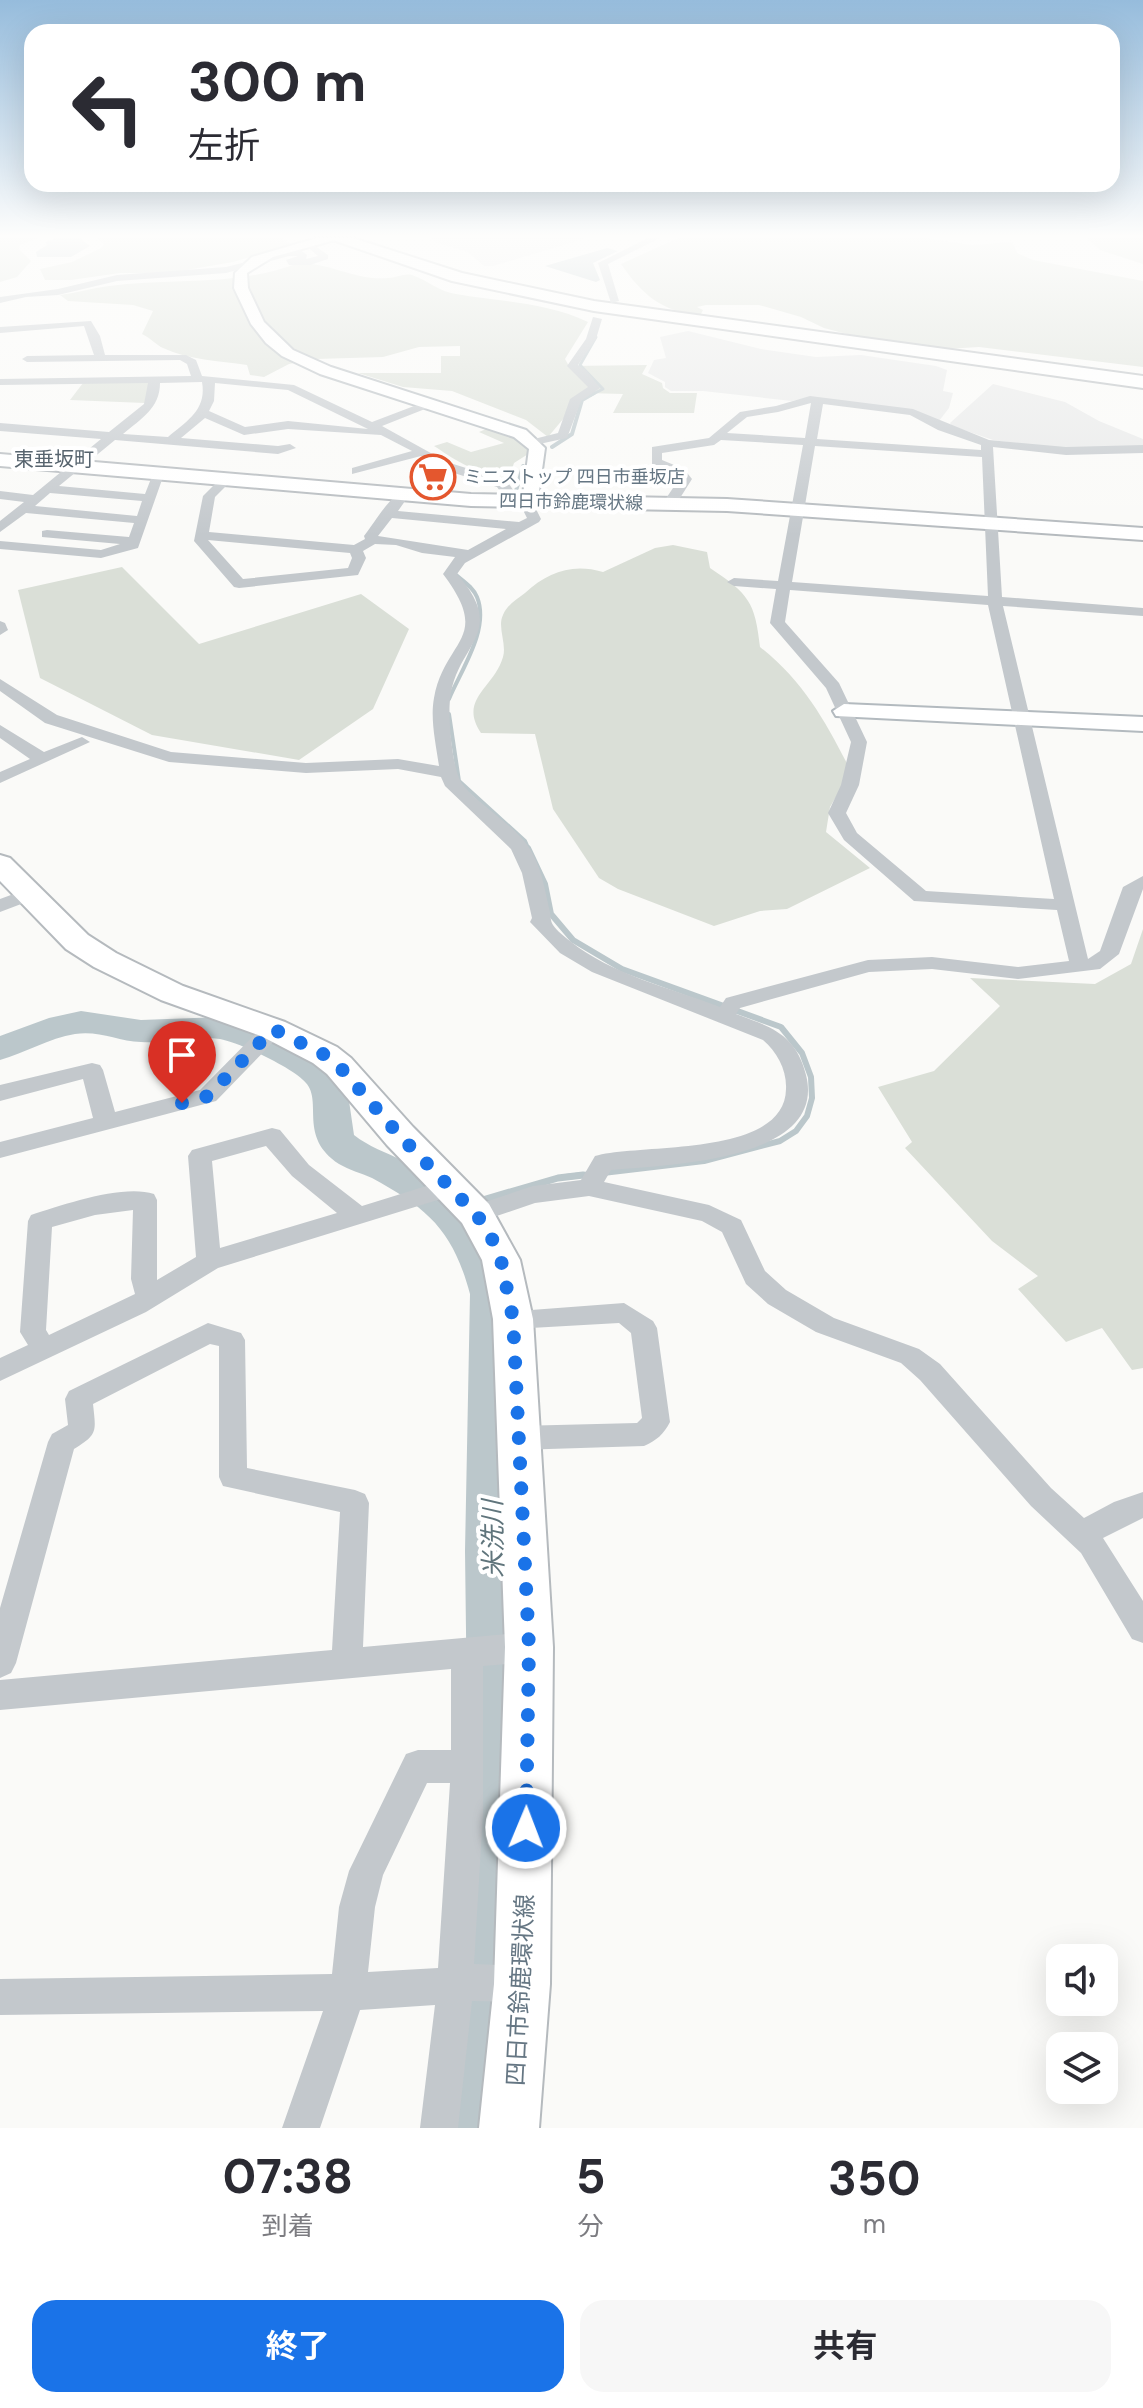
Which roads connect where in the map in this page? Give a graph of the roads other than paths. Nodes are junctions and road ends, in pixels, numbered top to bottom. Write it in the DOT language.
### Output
graph roads {
  1 [pos="21,337"];
  2 [pos="50,337"];
  3 [pos="95,337"];
  4 [pos="270,337"];
  5 [pos="592,337"];
  6 [pos="817,337"];
  7 [pos="849,342"];
  8 [pos="100,358"];
  9 [pos="197,379"];
  10 [pos="213,379"];
  11 [pos="1143,379"];
  12 [pos="154,380"];
  13 [pos="0,382"];
  14 [pos="16,382"];
  15 [pos="1143,391"];
  16 [pos="0,399"];
  17 [pos="818,399"];
  18 [pos="426,405"];
  19 [pos="203,413"];
  20 [pos="374,425"];
  21 [pos="0,427"];
  22 [pos="276,427"];
  23 [pos="389,433"];
  24 [pos="112,436"];
  25 [pos="716,436"];
  26 [pos="171,441"];
  27 [pos="810,442"];
  28 [pos="534,443"];
  29 [pos="987,448"];
  30 [pos="1143,449"];
  31 [pos="423,452"];
  32 [pos="0,460"];
  33 [pos="74,467"];
  34 [pos="356,471"];
  35 [pos="158,474"];
  36 [pos="227,479"];
  37 [pos="46,489"];
  38 [pos="404,494"];
  39 [pos="0,495"];
  40 [pos="148,498"];
  41 [pos="35,499"];
  42 [pos="524,502"];
  43 [pos="670,503"];
  44 [pos="23,509"];
  45 [pos="797,510"];
  46 [pos="388,514"];
  47 [pos="141,520"];
  48 [pos="991,523"];
  49 [pos="519,526"];
  50 [pos="0,529"];
  51 [pos="1143,534"];
  52 [pos="202,535"];
  53 [pos="373,540"];
  54 [pos="134,541"];
  55 [pos="276,541"];
  56 [pos="0,545"];
  57 [pos="356,549"];
  58 [pos="465,554"];
  59 [pos="307,577"];
  60 [pos="734,582"];
  61 [pos="784,585"];
  62 [pos="995,602"];
  63 [pos="1143,612"];
  64 [pos="0,684"];
  65 [pos="844,711"];
  66 [pos="1020,718"];
  67 [pos="3,724"];
  68 [pos="1143,724"];
  69 [pos="82,742"];
  70 [pos="42,759"];
  71 [pos="448,773"];
  72 [pos="0,778"];
  73 [pos="0,864"];
  74 [pos="1143,882"];
  75 [pos="15,900"];
  76 [pos="1066,905"];
  77 [pos="1080,966"];
  78 [pos="727,1012"];
  79 [pos="264,1038"];
  80 [pos="0,1093"];
  81 [pos="106,1123"];
  82 [pos="0,1150"];
  83 [pos="594,1179"];
  84 [pos="465,1204"];
  85 [pos="359,1216"];
  86 [pos="209,1261"];
  87 [pos="149,1298"];
  88 [pos="513,1319"];
  89 [pos="44,1348"];
  90 [pos="0,1370"];
  91 [pos="517,1438"];
  92 [pos="1143,1505"];
  93 [pos="1081,1535"];
  94 [pos="1143,1629"];
  95 [pos="522,1648"];
  96 [pos="467,1653"];
  97 [pos="347,1662"];
  98 [pos="0,1663"];
  99 [pos="0,1695"];
  100 [pos="465,1767"];
  101 [pos="455,1982"];
  102 [pos="518,1984"];
  103 [pos="348,1992"];
  104 [pos="0,1997"];
  105 [pos="301,2128"];
  106 [pos="439,2128"];
  107 [pos="509,2128"];
  1 -- 14 [label="street"];
  2 -- 8 [label="street"];
  3 -- 8 [label="street"];
  4 -- 18 [label="street"];
  5 -- 28 [label="street"];
  6 -- 7 [label="highway"];
  7 -- 11 [label="highway"];
  7 -- 15 [label="highway"];
  8 -- 9 [label="street"];
  9 -- 10 [label="street"];
  9 -- 12 [label="street"];
  10 -- 19 [label="street"];
  10 -- 20 [label="street"];
  12 -- 14 [label="street"];
  12 -- 24 [label="street"];
  13 -- 14 [label="street"];
  14 -- 16 [label="street"];
  17 -- 25 [label="street"];
  17 -- 27 [label="street"];
  17 -- 29 [label="street"];
  18 -- 20 [label="street"];
  18 -- 28 [label="street"];
  19 -- 22 [label="street"];
  19 -- 26 [label="street"];
  20 -- 23 [label="street"];
  21 -- 24 [label="street"];
  22 -- 23 [label="street"];
  22 -- 26 [label="street"];
  23 -- 31 [label="street"];
  24 -- 26 [label="street"];
  24 -- 33 [label="street"];
  25 -- 27 [label="street"];
  25 -- 43 [label="street"];
  27 -- 29 [label="street"];
  27 -- 45 [label="street"];
  28 -- 42 [label="street"];
  29 -- 30 [label="street"];
  29 -- 48 [label="street"];
  31 -- 34 [label="street"];
  31 -- 42 [label="street"];
  32 -- 33 [label="main road, 四日市鈴鹿環状線"];
  33 -- 35 [label="main road, 四日市鈴鹿環状線"];
  33 -- 37 [label="street"];
  35 -- 36 [label="main road, 四日市鈴鹿環状線"];
  35 -- 40 [label="street"];
  36 -- 38 [label="main road, 四日市鈴鹿環状線"];
  36 -- 52 [label="street"];
  37 -- 40 [label="street"];
  37 -- 41 [label="street"];
  38 -- 42 [label="main road, 四日市鈴鹿環状線"];
  38 -- 46 [label="street"];
  39 -- 41 [label="street"];
  40 -- 47 [label="street"];
  41 -- 44 [label="street"];
  42 -- 43 [label="main road, 四日市鈴鹿環状線"];
  42 -- 49 [label="street"];
  43 -- 45 [label="main road, 四日市鈴鹿環状線"];
  44 -- 47 [label="street"];
  44 -- 50 [label="street"];
  45 -- 48 [label="main road, 四日市鈴鹿環状線"];
  45 -- 61 [label="street"];
  46 -- 49 [label="street"];
  46 -- 53 [label="street"];
  47 -- 54 [label="street"];
  48 -- 51 [label="main road, 四日市鈴鹿環状線"];
  48 -- 62 [label="street"];
  49 -- 58 [label="street"];
  50 -- 54 [label="street"];
  52 -- 55 [label="street"];
  52 -- 59 [label="street"];
  53 -- 57 [label="street"];
  53 -- 58 [label="street"];
  54 -- 56 [label="street"];
  55 -- 57 [label="street"];
  55 -- 59 [label="street"];
  57 -- 59 [label="street"];
  58 -- 71 [label="street"];
  60 -- 61 [label="street"];
  61 -- 62 [label="street"];
  61 -- 65 [label="street"];
  62 -- 63 [label="street"];
  62 -- 66 [label="street"];
  64 -- 71 [label="street"];
  65 -- 66 [label="street"];
  65 -- 76 [label="street"];
  66 -- 68 [label="street"];
  66 -- 76 [label="street"];
  67 -- 70 [label="street"];
  69 -- 70 [label="street"];
  70 -- 72 [label="street"];
  71 -- 78 [label="street"];
  73 -- 75 [label="main road, 四日市鈴鹿環状線"];
  74 -- 77 [label="street"];
  75 -- 79 [label="main road, 四日市鈴鹿環状線"];
  76 -- 77 [label="street"];
  77 -- 78 [label="street"];
  78 -- 83 [label="street"];
  79 -- 81 [label="street"];
  79 -- 84 [label="main road, 四日市鈴鹿環状線"];
  80 -- 81 [label="street"];
  81 -- 82 [label="street"];
  83 -- 84 [label="street"];
  83 -- 93 [label="street"];
  84 -- 85 [label="street"];
  84 -- 88 [label="main road, 四日市鈴鹿環状線"];
  85 -- 86 [label="street"];
  85 -- 86 [label="street"];
  86 -- 87 [label="street"];
  87 -- 89 [label="street"];
  87 -- 89 [label="street"];
  88 -- 91 [label="main road, 四日市鈴鹿環状線"];
  88 -- 91 [label="street"];
  89 -- 90 [label="street"];
  91 -- 95 [label="main road, 四日市鈴鹿環状線"];
  92 -- 93 [label="street"];
  93 -- 94 [label="street"];
  95 -- 96 [label="street"];
  95 -- 102 [label="main road, 四日市鈴鹿環状線"];
  96 -- 97 [label="street"];
  96 -- 100 [label="street"];
  97 -- 98 [label="street"];
  97 -- 99 [label="street"];
  100 -- 101 [label="street"];
  100 -- 103 [label="street"];
  101 -- 102 [label="street"];
  101 -- 103 [label="street"];
  101 -- 106 [label="street"];
  102 -- 107 [label="main road, 四日市鈴鹿環状線"];
  103 -- 104 [label="street"];
  103 -- 105 [label="street"];
}
